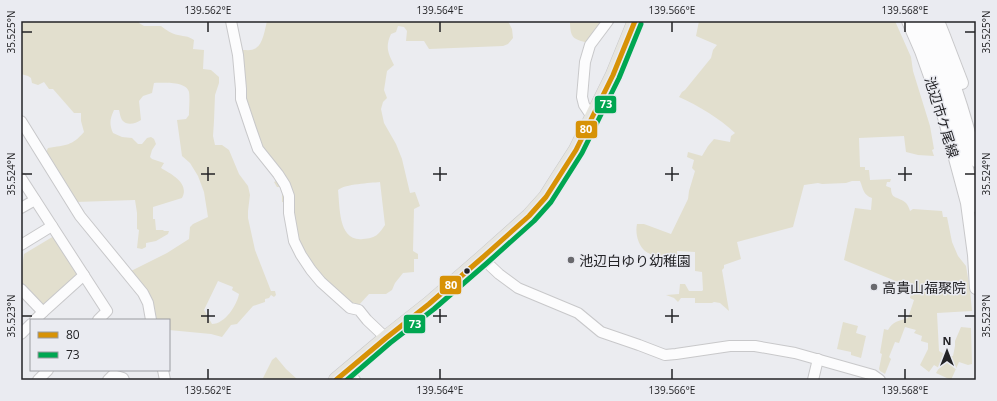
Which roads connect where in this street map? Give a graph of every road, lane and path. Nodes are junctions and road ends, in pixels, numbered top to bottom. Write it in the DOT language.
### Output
graph roads {
  1 [pos="232,21"];
  2 [pos="608,21"];
  3 [pos="626,21"];
  4 [pos="635,21"];
  5 [pos="908,21"];
  6 [pos="918,21"];
  7 [pos="928,21"];
  8 [pos="938,21"];
  9 [pos="593,114"];
  10 [pos="21,121"];
  11 [pos="976,129"];
  12 [pos="976,162"];
  13 [pos="21,178"];
  14 [pos="35,200"];
  15 [pos="976,206"];
  16 [pos="21,208"];
  17 [pos="52,226"];
  18 [pos="21,245"];
  19 [pos="482,258"];
  20 [pos="84,275"];
  21 [pos="976,288"];
  22 [pos="21,289"];
  23 [pos="42,312"];
  24 [pos="36,319"];
  25 [pos="99,319"];
  26 [pos="151,319"];
  27 [pos="30,325"];
  28 [pos="21,334"];
  29 [pos="386,338"];
  30 [pos="818,359"];
  31 [pos="47,371"];
  32 [pos="346,377"];
  33 [pos="38,380"];
  34 [pos="108,380"];
  35 [pos="124,380"];
  36 [pos="813,380"];
  37 [pos="880,380"];
  1 -- 29 [label="street"];
  2 -- 9 [label="street"];
  3 -- 9 [label="main road"];
  4 -- 9 [label="main road"];
  5 -- 21 [label="street, 池辺市ケ尾線"];
  6 -- 15 [label="street, 池辺市ケ尾線"];
  7 -- 12 [label="street, 池辺市ケ尾線"];
  8 -- 11 [label="street, 池辺市ケ尾線"];
  9 -- 19 [label="main road"];
  10 -- 26 [label="street"];
  13 -- 14 [label="street"];
  14 -- 16 [label="street"];
  14 -- 17 [label="street"];
  17 -- 18 [label="street"];
  17 -- 20 [label="street"];
  19 -- 29 [label="main road"];
  19 -- 30 [label="street"];
  20 -- 23 [label="street"];
  20 -- 25 [label="street"];
  22 -- 23 [label="street"];
  23 -- 24 [label="street"];
  27 -- 28 [label="street"];
  29 -- 32 [label="main road"];
  30 -- 36 [label="street"];
  30 -- 37 [label="street"];
  31 -- 33 [label="street"];
  34 -- 35 [label="street"];
}
